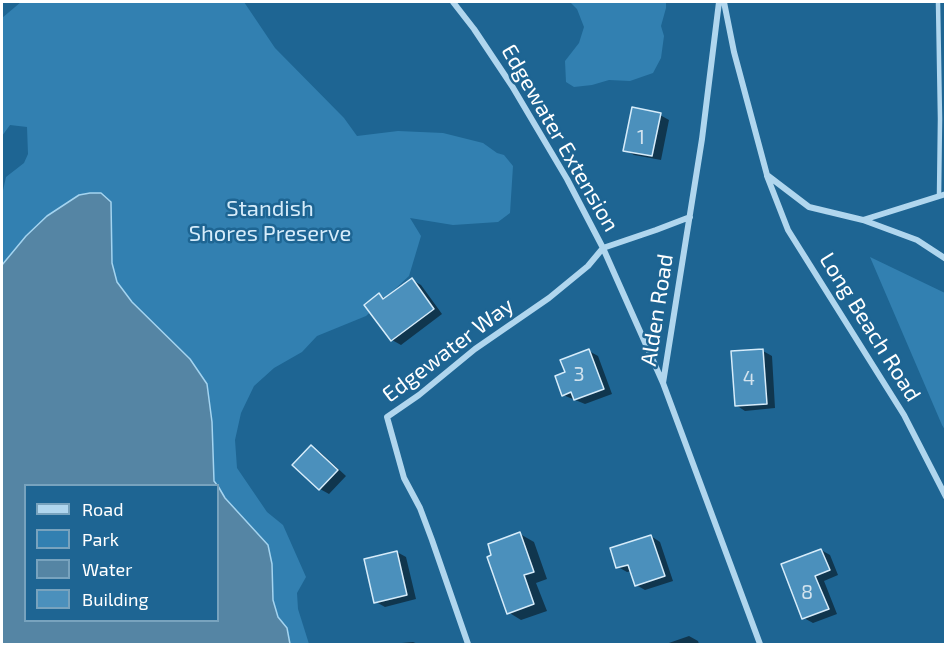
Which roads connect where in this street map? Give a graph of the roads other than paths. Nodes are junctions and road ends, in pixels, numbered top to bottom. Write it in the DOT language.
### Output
graph roads {
  1 [pos="453,2"];
  2 [pos="719,2"];
  3 [pos="724,2"];
  4 [pos="938,2"];
  5 [pos="767,175"];
  6 [pos="942,195"];
  7 [pos="690,217"];
  8 [pos="863,220"];
  9 [pos="603,248"];
  10 [pos="945,259"];
  11 [pos="663,383"];
  12 [pos="945,498"];
  13 [pos="468,645"];
  14 [pos="760,645"];
  1 -- 9 [label="street, Edgewater Extension"];
  2 -- 7 [label="street, Alden Road"];
  3 -- 5 [label="street, Long Beach Road"];
  4 -- 6 [label="lane"];
  5 -- 8 [label="street"];
  5 -- 12 [label="street, Long Beach Road"];
  6 -- 8 [label="street"];
  7 -- 9 [label="street, Edgewater Extension"];
  7 -- 11 [label="street, Alden Road"];
  8 -- 10 [label="street"];
  9 -- 11 [label="street"];
  9 -- 13 [label="street, Edgewater Way"];
  11 -- 14 [label="street, Alden Road"];
}
